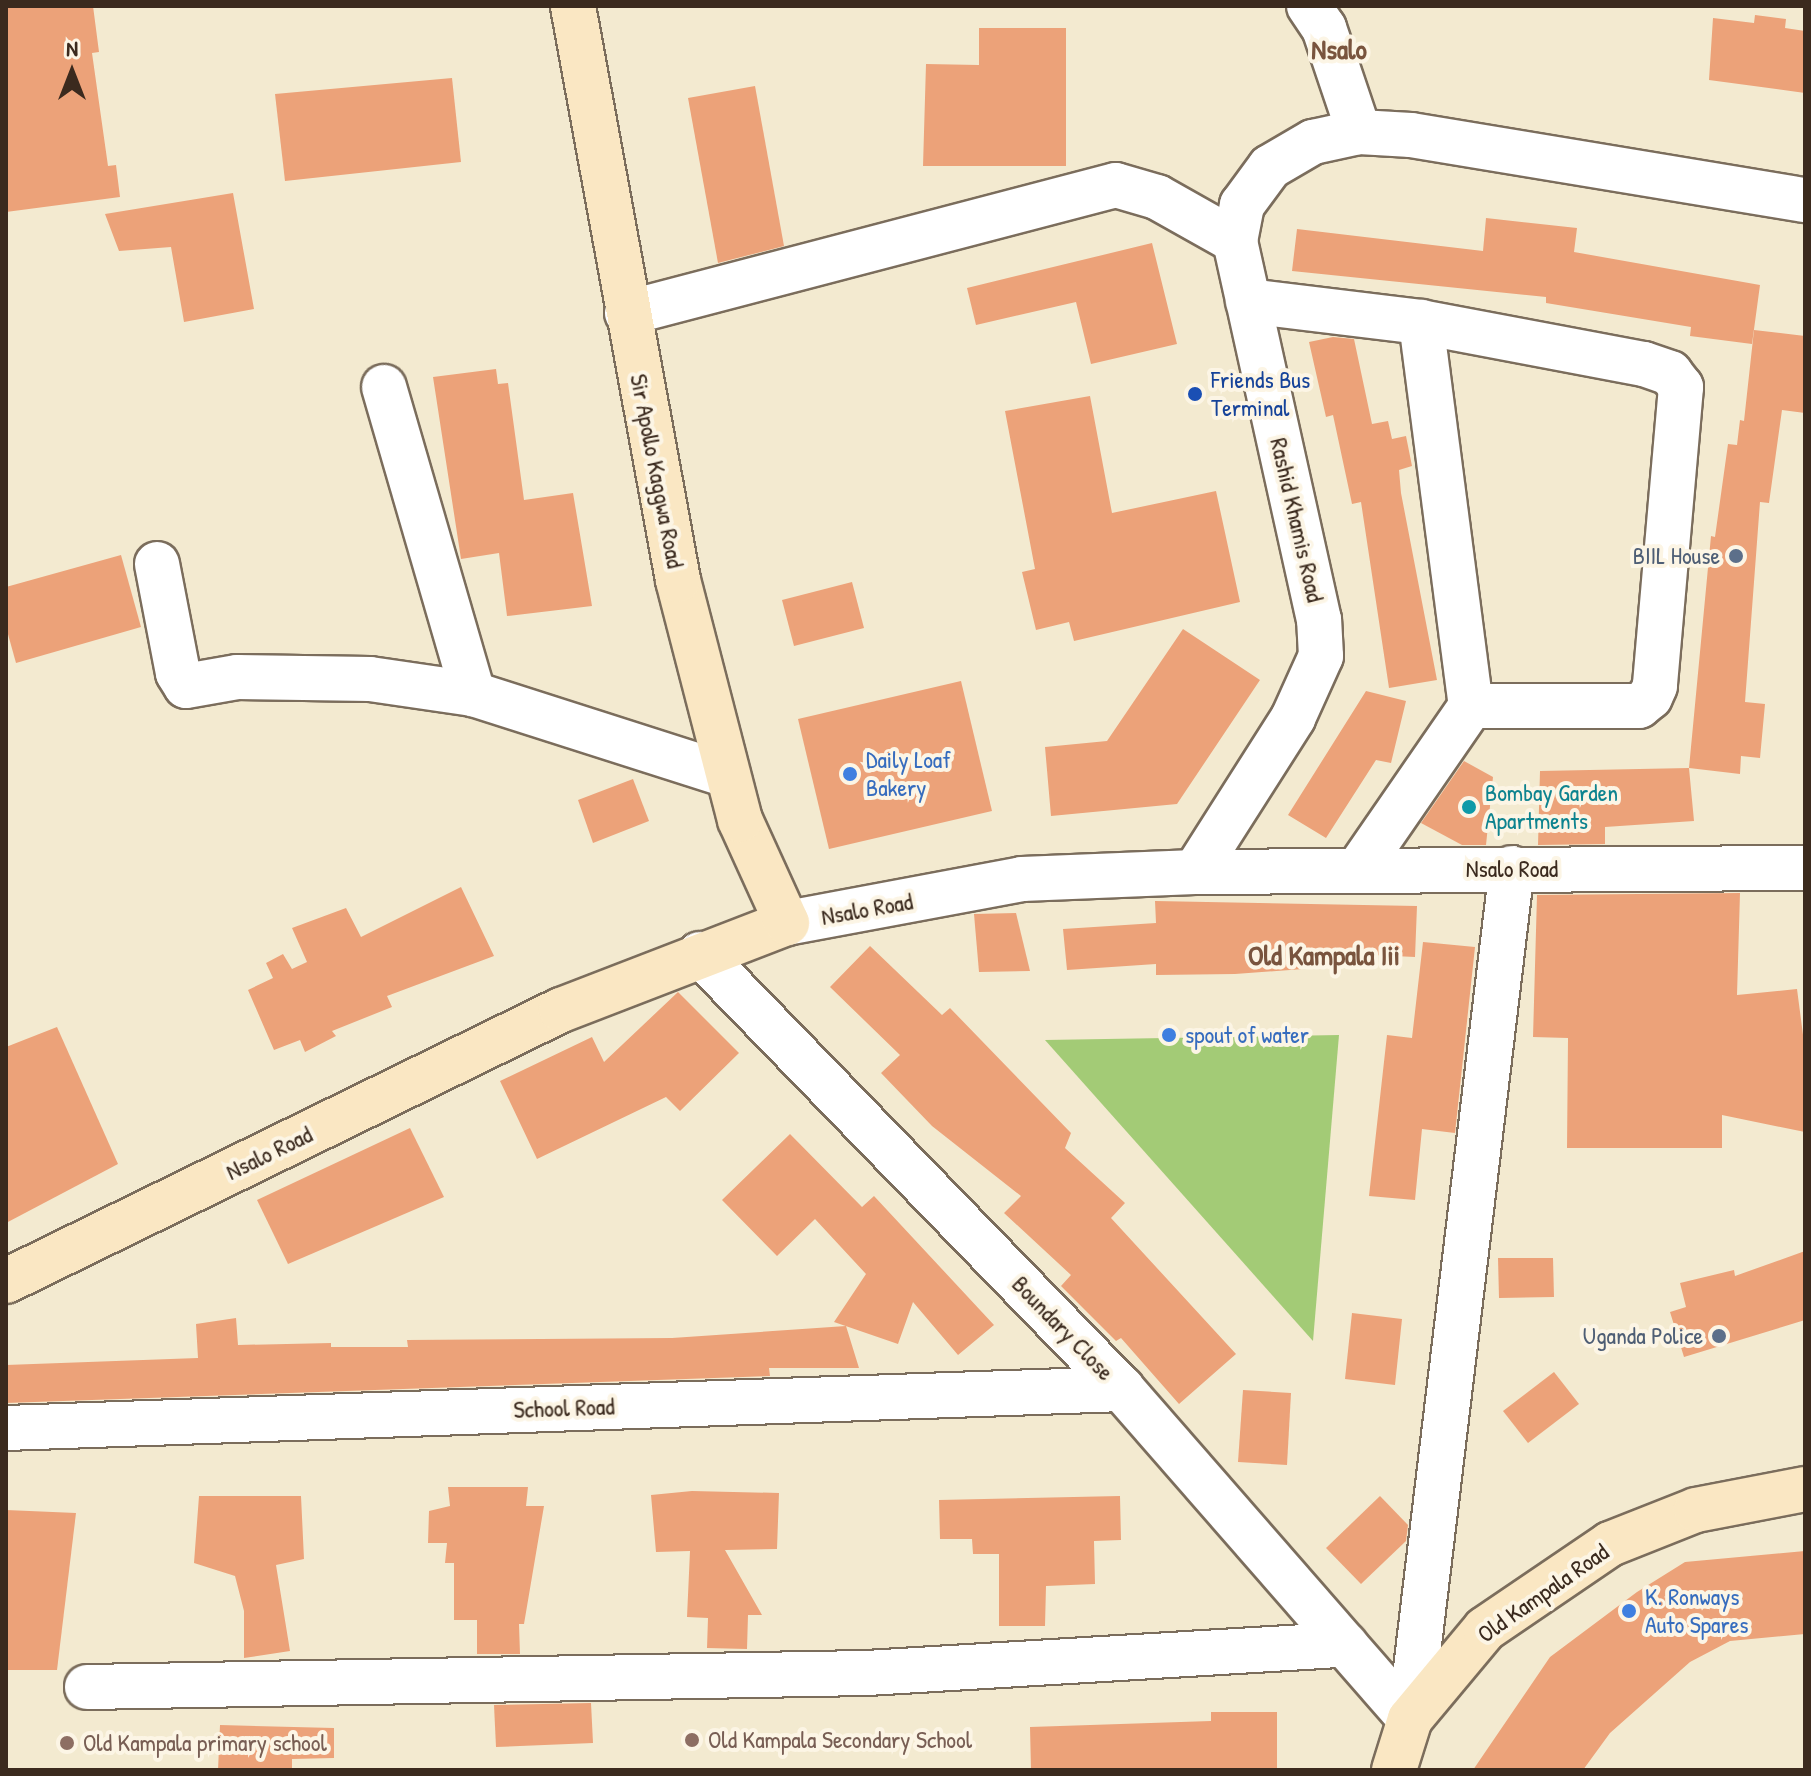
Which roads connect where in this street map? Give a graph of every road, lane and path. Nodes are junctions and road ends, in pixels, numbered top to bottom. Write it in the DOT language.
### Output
graph roads {
  1 [pos="573,6"];
  2 [pos="1309,6"];
  3 [pos="1359,132"];
  4 [pos="1805,200"];
  5 [pos="1235,241"];
  6 [pos="1248,301"];
  7 [pos="627,313"];
  8 [pos="1421,322"];
  9 [pos="384,387"];
  10 [pos="157,564"];
  11 [pos="473,694"];
  12 [pos="1471,706"];
  13 [pos="727,775"];
  14 [pos="1512,868"];
  15 [pos="1805,868"];
  16 [pos="1358,870"];
  17 [pos="1195,872"];
  18 [pos="787,923"];
  19 [pos="700,954"];
  20 [pos="6,1281"];
  21 [pos="1122,1389"];
  22 [pos="6,1428"];
  23 [pos="1805,1489"];
  24 [pos="1345,1645"];
  25 [pos="87,1687"];
  26 [pos="1410,1719"];
  27 [pos="1394,1770"];
  1 -- 7 [label="main road, Sir Apollo Kaggwa Road"];
  2 -- 3 [label="street"];
  3 -- 4 [label="street, Rashid Khamis Road"];
  3 -- 5 [label="street, Rashid Khamis Road"];
  5 -- 6 [label="street, Rashid Khamis Road"];
  5 -- 7 [label="street"];
  6 -- 8 [label="street"];
  6 -- 17 [label="street, Rashid Khamis Road"];
  7 -- 13 [label="main road, Sir Apollo Kaggwa Road"];
  8 -- 12 [label="street"];
  8 -- 12 [label="street"];
  9 -- 11 [label="street"];
  10 -- 11 [label="street"];
  11 -- 13 [label="street"];
  12 -- 16 [label="street"];
  13 -- 18 [label="main road, Sir Apollo Kaggwa Road"];
  14 -- 15 [label="street, Nsalo Road"];
  14 -- 16 [label="street, Nsalo Road"];
  14 -- 26 [label="street"];
  16 -- 17 [label="street, Nsalo Road"];
  17 -- 18 [label="street, Nsalo Road"];
  18 -- 19 [label="main road, Nsalo Road"];
  19 -- 20 [label="main road, Nsalo Road"];
  19 -- 21 [label="street, Boundary Close"];
  21 -- 22 [label="street, School Road"];
  21 -- 24 [label="street, Boundary Close"];
  23 -- 26 [label="main road, Old Kampala Road"];
  24 -- 25 [label="street"];
  24 -- 26 [label="street, Boundary Close"];
  26 -- 27 [label="main road, Old Kampala Road"];
}
